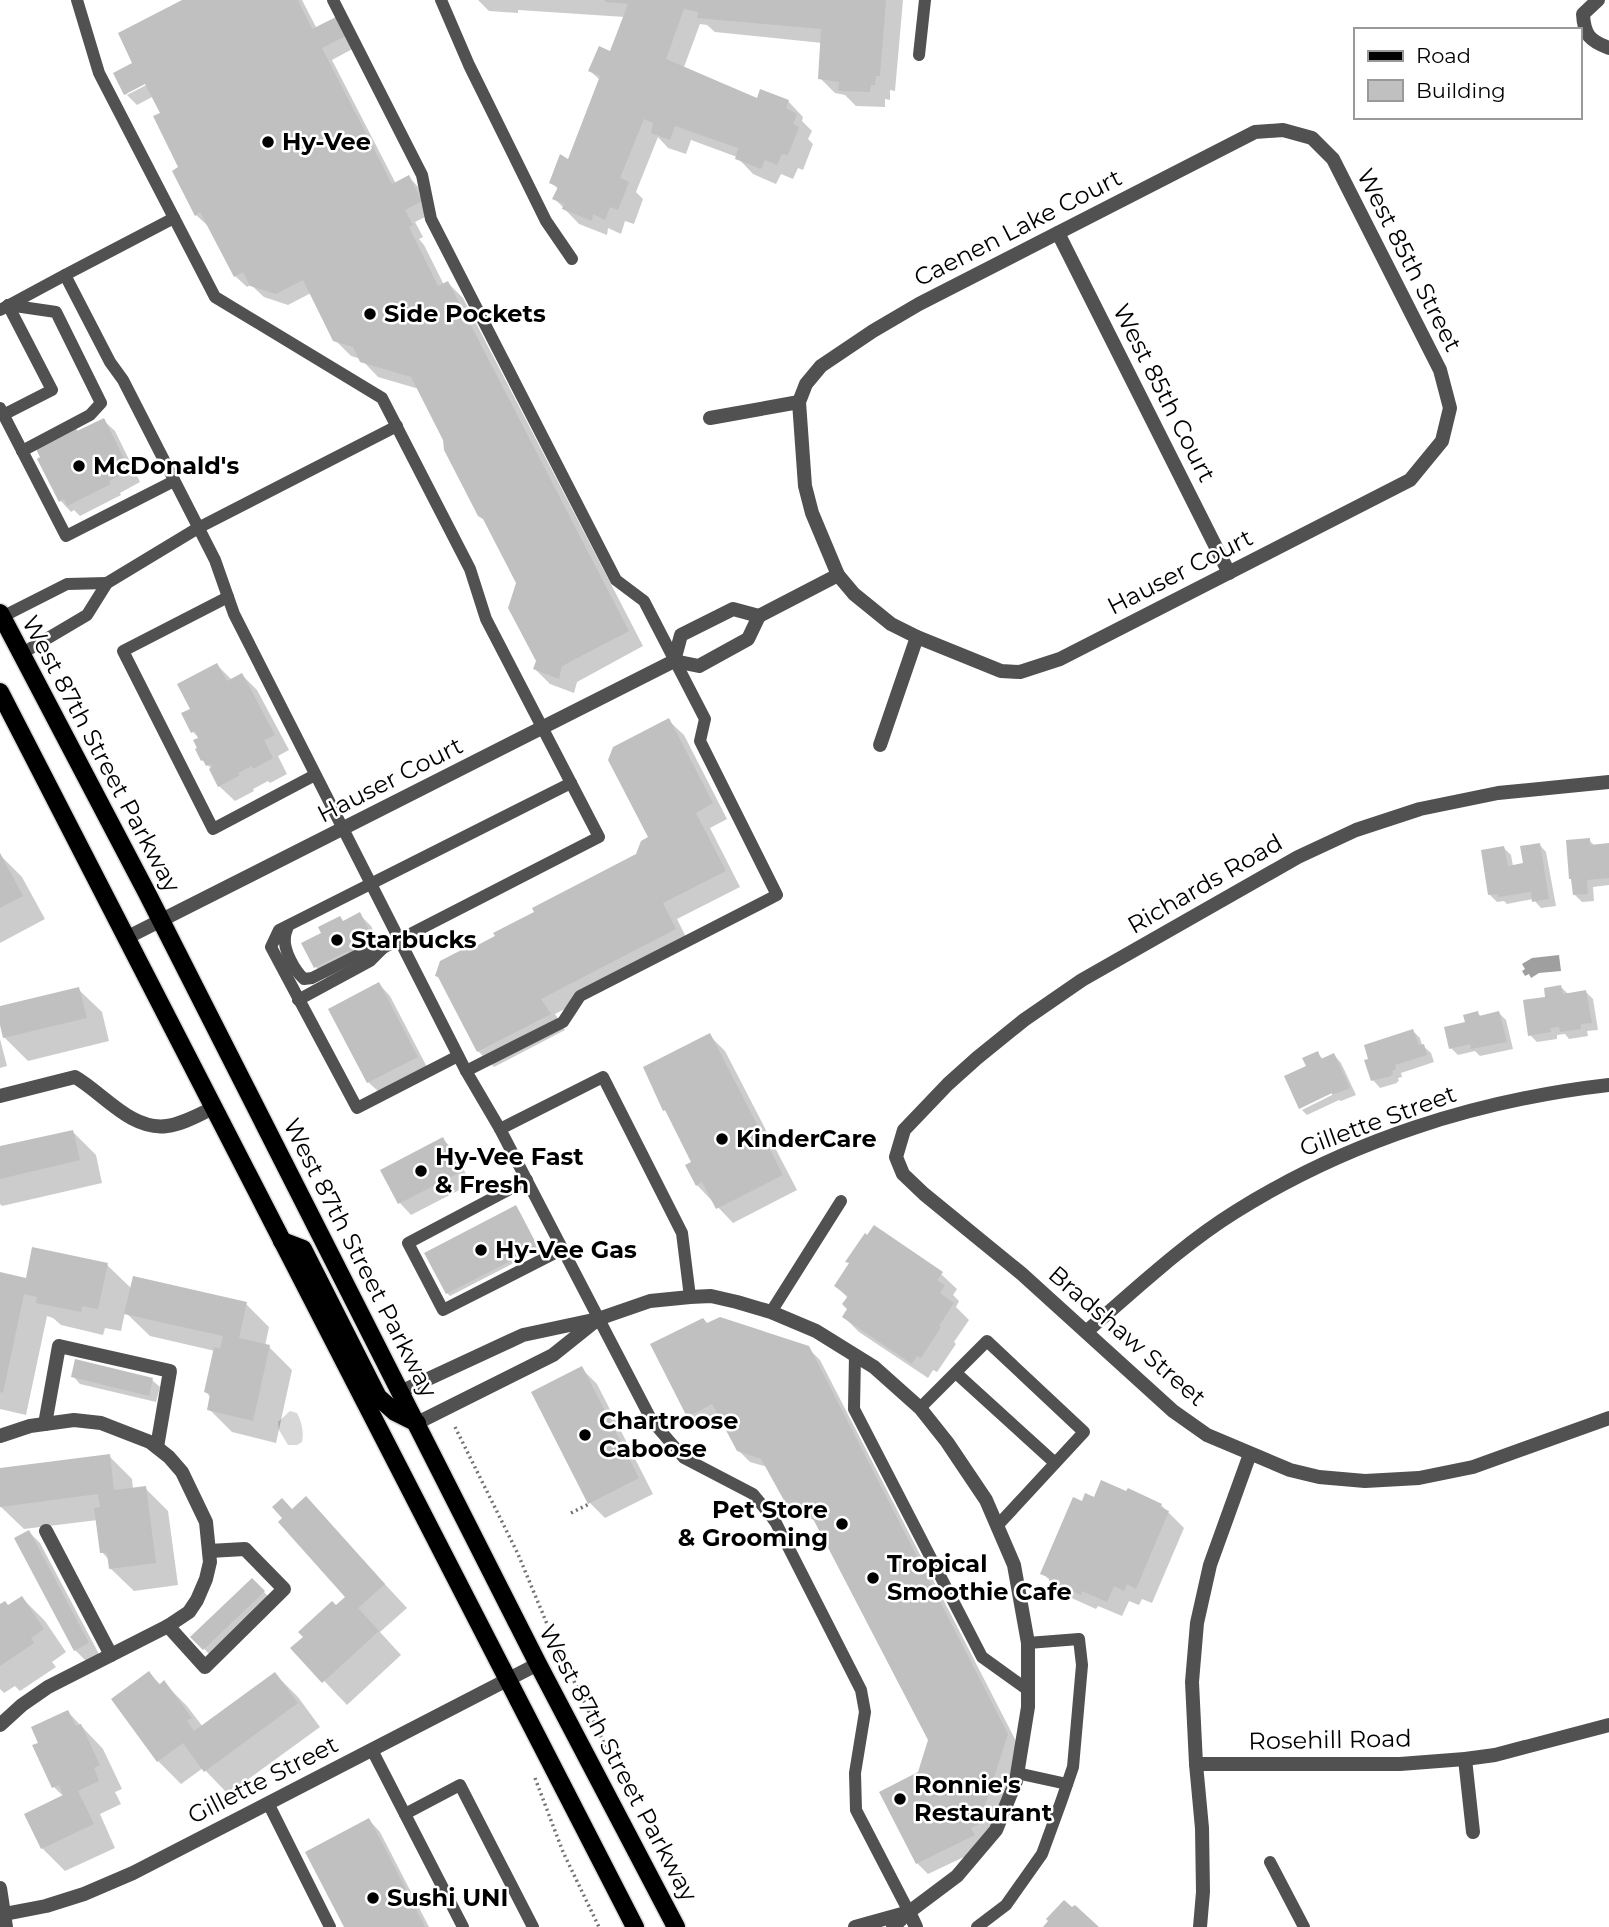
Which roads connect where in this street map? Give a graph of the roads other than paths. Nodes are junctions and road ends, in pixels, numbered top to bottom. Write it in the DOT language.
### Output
graph roads {
  1 [pos="77,0"];
  2 [pos="333,0"];
  3 [pos="441,0"];
  4 [pos="925,0"];
  5 [pos="1598,0"];
  6 [pos="1609,48"];
  7 [pos="919,55"];
  8 [pos="1283,130"];
  9 [pos="174,218"];
  10 [pos="1058,233"];
  11 [pos="572,259"];
  12 [pos="65,275"];
  13 [pos="4,308"];
  14 [pos="799,402"];
  15 [pos="2,412"];
  16 [pos="710,418"];
  17 [pos="397,426"];
  18 [pos="1442,441"];
  19 [pos="22,451"];
  20 [pos="174,481"];
  21 [pos="198,528"];
  22 [pos="1229,573"];
  23 [pos="838,575"];
  24 [pos="107,583"];
  25 [pos="228,597"];
  26 [pos="1,615"];
  27 [pos="759,616"];
  28 [pos="917,637"];
  29 [pos="21,654"];
  30 [pos="674,661"];
  31 [pos="0,692"];
  32 [pos="542,728"];
  33 [pos="880,745"];
  34 [pos="315,775"];
  35 [pos="1609,782"];
  36 [pos="571,783"];
  37 [pos="343,829"];
  38 [pos="371,885"];
  39 [pos="160,920"];
  40 [pos="289,926"];
  41 [pos="126,938"];
  42 [pos="399,940"];
  43 [pos="383,948"];
  44 [pos="299,1000"];
  45 [pos="458,1056"];
  46 [pos="466,1071"];
  47 [pos="1609,1085"];
  48 [pos="0,1096"];
  49 [pos="213,1108"];
  50 [pos="500,1129"];
  51 [pos="896,1157"];
  52 [pos="527,1180"];
  53 [pos="841,1201"];
  54 [pos="282,1241"];
  55 [pos="563,1249"];
  56 [pos="690,1297"];
  57 [pos="771,1312"];
  58 [pos="598,1319"];
  59 [pos="1087,1331"];
  60 [pos="855,1355"];
  61 [pos="956,1373"];
  62 [pos="400,1392"];
  63 [pos="920,1408"];
  64 [pos="1609,1418"];
  65 [pos="417,1423"];
  66 [pos="45,1424"];
  67 [pos="0,1436"];
  68 [pos="157,1447"];
  69 [pos="1251,1454"];
  70 [pos="1055,1463"];
  71 [pos="997,1526"];
  72 [pos="46,1531"];
  73 [pos="209,1551"];
  74 [pos="168,1626"];
  75 [pos="1028,1643"];
  76 [pos="111,1655"];
  77 [pos="538,1664"];
  78 [pos="507,1681"];
  79 [pos="1028,1690"];
  80 [pos="1609,1725"];
  81 [pos="0,1726"];
  82 [pos="372,1749"];
  83 [pos="1465,1759"];
  84 [pos="1196,1765"];
  85 [pos="1017,1773"];
  86 [pos="1067,1784"];
  87 [pos="268,1802"];
  88 [pos="405,1814"];
  89 [pos="1473,1832"];
  90 [pos="1270,1862"];
  91 [pos="0,1888"];
  92 [pos="622,1901"];
  93 [pos="909,1912"];
  94 [pos="4,1919"];
  95 [pos="330,1927"];
  96 [pos="463,1927"];
  97 [pos="533,1927"];
  98 [pos="635,1927"];
  99 [pos="649,1927"];
  100 [pos="676,1927"];
  101 [pos="855,1927"];
  102 [pos="893,1927"];
  103 [pos="916,1927"];
  104 [pos="977,1927"];
  105 [pos="1199,1927"];
  106 [pos="1304,1927"];
  1 -- 9 [label="lane"];
  2 -- 30 [label="lane"];
  3 -- 11 [label="lane"];
  4 -- 7 [label="lane"];
  5 -- 6 [label="street"];
  8 -- 10 [label="street, Caenen Lake Court"];
  8 -- 18 [label="street, West 85th Street"];
  9 -- 12 [label="lane"];
  9 -- 17 [label="lane"];
  10 -- 14 [label="street, Caenen Lake Court"];
  10 -- 22 [label="street, West 85th Court"];
  12 -- 13 [label="lane"];
  12 -- 20 [label="lane"];
  13 -- 15 [label="lane"];
  13 -- 19 [label="lane"];
  14 -- 16 [label="street"];
  14 -- 23 [label="street"];
  15 -- 19 [label="lane"];
  17 -- 21 [label="lane"];
  17 -- 32 [label="lane"];
  18 -- 22 [label="street, Hauser Court"];
  19 -- 20 [label="lane"];
  20 -- 21 [label="lane"];
  21 -- 24 [label="lane"];
  21 -- 25 [label="lane"];
  22 -- 28 [label="street, Hauser Court"];
  23 -- 27 [label="street, Hauser Court"];
  23 -- 28 [label="street, Hauser Court"];
  24 -- 26 [label="lane"];
  24 -- 29 [label="lane"];
  25 -- 34 [label="lane"];
  25 -- 34 [label="lane"];
  26 -- 29 [label="main road, West 87th Street Parkway"];
  27 -- 30 [label="street, Hauser Court"];
  27 -- 30 [label="street"];
  28 -- 33 [label="street"];
  29 -- 39 [label="main road, West 87th Street Parkway"];
  30 -- 32 [label="street, Hauser Court"];
  30 -- 46 [label="lane"];
  31 -- 41 [label="main road"];
  32 -- 36 [label="lane"];
  32 -- 37 [label="street, Hauser Court"];
  34 -- 37 [label="lane"];
  35 -- 51 [label="street, Richards Road"];
  36 -- 38 [label="lane"];
  36 -- 42 [label="lane"];
  37 -- 38 [label="lane"];
  37 -- 39 [label="street, Hauser Court"];
  38 -- 40 [label="lane"];
  38 -- 42 [label="lane"];
  39 -- 41 [label="street, Hauser Court"];
  39 -- 62 [label="main road, West 87th Street Parkway"];
  40 -- 43 [label="lane"];
  40 -- 44 [label="lane"];
  41 -- 49 [label="main road"];
  42 -- 43 [label="lane"];
  42 -- 45 [label="lane"];
  43 -- 44 [label="lane"];
  44 -- 45 [label="lane"];
  45 -- 46 [label="lane"];
  46 -- 50 [label="lane"];
  47 -- 59 [label="street, Gillette Street"];
  48 -- 49 [label="street"];
  49 -- 54 [label="main road"];
  50 -- 52 [label="lane"];
  50 -- 56 [label="lane"];
  51 -- 59 [label="street, Bradshaw Street"];
  52 -- 55 [label="lane"];
  52 -- 55 [label="lane"];
  53 -- 57 [label="lane"];
  54 -- 65 [label="main road"];
  54 -- 78 [label="main road"];
  55 -- 58 [label="lane"];
  56 -- 57 [label="street"];
  56 -- 58 [label="street"];
  57 -- 60 [label="street"];
  58 -- 62 [label="street"];
  58 -- 65 [label="street"];
  58 -- 93 [label="lane"];
  59 -- 69 [label="street, Bradshaw Street"];
  60 -- 63 [label="street"];
  60 -- 79 [label="lane"];
  61 -- 63 [label="lane"];
  61 -- 70 [label="lane"];
  61 -- 70 [label="lane"];
  62 -- 65 [label="main road, West 87th Street Parkway"];
  63 -- 71 [label="street"];
  64 -- 69 [label="street, Bradshaw Street"];
  65 -- 77 [label="main road, West 87th Street Parkway"];
  66 -- 67 [label="street"];
  66 -- 68 [label="street"];
  66 -- 68 [label="street"];
  68 -- 73 [label="street"];
  69 -- 84 [label="street"];
  70 -- 71 [label="lane"];
  71 -- 75 [label="street"];
  72 -- 76 [label="street"];
  73 -- 74 [label="street"];
  73 -- 74 [label="street"];
  74 -- 76 [label="street"];
  75 -- 79 [label="street"];
  75 -- 86 [label="lane"];
  76 -- 81 [label="street"];
  77 -- 78 [label="street, Gillette Street"];
  77 -- 100 [label="main road, West 87th Street Parkway"];
  78 -- 82 [label="street, Gillette Street"];
  78 -- 92 [label="main road"];
  79 -- 85 [label="street"];
  80 -- 83 [label="street, Rosehill Road"];
  82 -- 87 [label="street, Gillette Street"];
  82 -- 88 [label="lane"];
  83 -- 84 [label="street, Rosehill Road"];
  83 -- 89 [label="street"];
  84 -- 105 [label="street"];
  85 -- 86 [label="lane"];
  85 -- 93 [label="street"];
  86 -- 104 [label="lane"];
  87 -- 94 [label="street, Gillette Street"];
  87 -- 95 [label="lane"];
  88 -- 96 [label="lane"];
  88 -- 97 [label="lane"];
  90 -- 106 [label="lane"];
  91 -- 94 [label="street"];
  92 -- 98 [label="main road"];
  92 -- 99 [label="main road"];
  93 -- 101 [label="street"];
  93 -- 102 [label="street"];
  93 -- 103 [label="street"];
}
